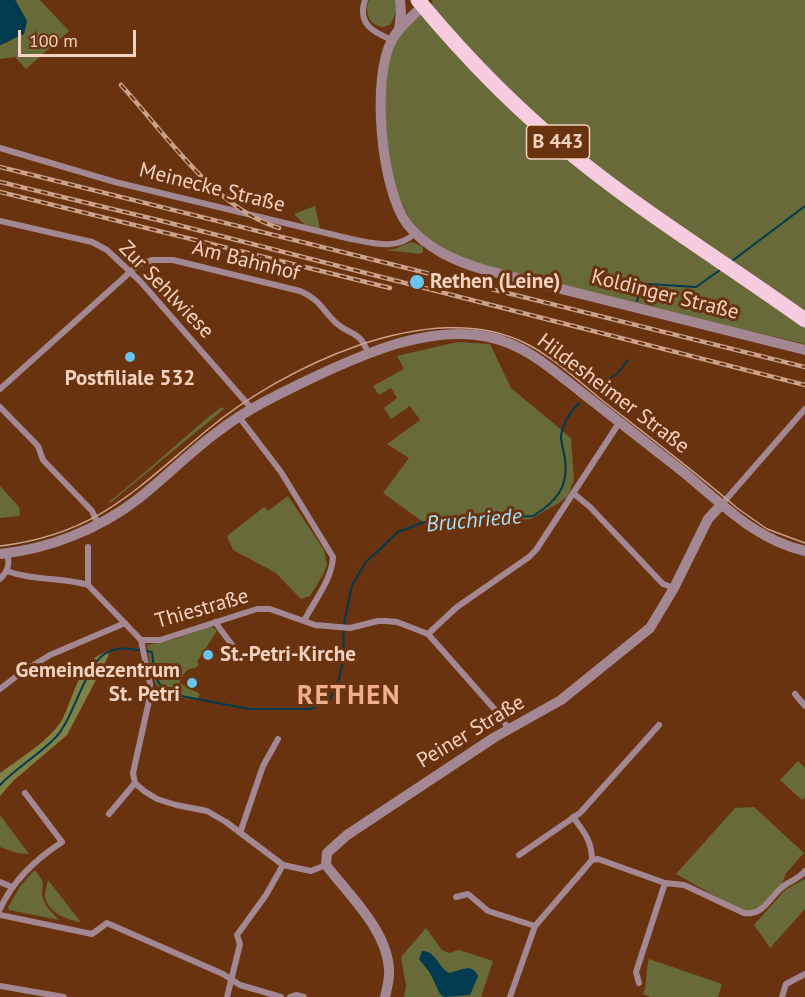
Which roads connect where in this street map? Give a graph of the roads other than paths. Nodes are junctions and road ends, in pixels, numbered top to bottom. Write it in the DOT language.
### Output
graph roads {
  1 [pos="365,0"];
  2 [pos="400,0"];
  3 [pos="421,3"];
  4 [pos="399,30"];
  5 [pos="392,40"];
  6 [pos="0,148"];
  7 [pos="0,221"];
  8 [pos="415,233"];
  9 [pos="130,272"];
  10 [pos="805,320"];
  11 [pos="805,350"];
  12 [pos="368,352"];
  13 [pos="0,389"];
  14 [pos="0,407"];
  15 [pos="252,409"];
  16 [pos="805,409"];
  17 [pos="239,417"];
  18 [pos="619,423"];
  19 [pos="573,493"];
  20 [pos="722,504"];
  21 [pos="98,524"];
  22 [pos="88,547"];
  23 [pos="805,551"];
  24 [pos="4,553"];
  25 [pos="7,571"];
  26 [pos="0,579"];
  27 [pos="88,585"];
  28 [pos="674,588"];
  29 [pos="304,621"];
  30 [pos="215,622"];
  31 [pos="125,623"];
  32 [pos="428,634"];
  33 [pos="142,646"];
  34 [pos="238,654"];
  35 [pos="0,689"];
  36 [pos="795,694"];
  37 [pos="805,706"];
  38 [pos="659,724"];
  39 [pos="509,729"];
  40 [pos="278,740"];
  41 [pos="135,783"];
  42 [pos="24,794"];
  43 [pos="109,814"];
  44 [pos="573,817"];
  45 [pos="240,833"];
  46 [pos="519,855"];
  47 [pos="592,860"];
  48 [pos="283,865"];
  49 [pos="326,865"];
  50 [pos="805,871"];
  51 [pos="0,882"];
  52 [pos="665,883"];
  53 [pos="12,887"];
  54 [pos="456,897"];
  55 [pos="0,909"];
  56 [pos="0,915"];
  57 [pos="535,926"];
  58 [pos="805,974"];
  59 [pos="231,980"];
  60 [pos="639,983"];
  61 [pos="0,986"];
  62 [pos="64,997"];
  63 [pos="227,997"];
  64 [pos="281,997"];
  65 [pos="290,997"];
  66 [pos="303,997"];
  67 [pos="385,997"];
  68 [pos="510,997"];
  69 [pos="782,997"];
  1 -- 5 [label="street"];
  2 -- 4 [label="street"];
  3 -- 4 [label="street, Koldinger Straße"];
  3 -- 10 [label="main road, B 443"];
  4 -- 5 [label="street, Koldinger Straße"];
  5 -- 8 [label="street, Koldinger Straße"];
  6 -- 8 [label="street, Meinecke Straße"];
  7 -- 9 [label="street, Zur Sehlwiese"];
  8 -- 11 [label="street, Koldinger Straße"];
  9 -- 12 [label="street, Am Bahnhof"];
  9 -- 13 [label="street, Am Bahnhof"];
  9 -- 15 [label="street, Zur Sehlwiese"];
  12 -- 15 [label="street, Hildesheimer Straße"];
  12 -- 18 [label="street, Hildesheimer Straße"];
  14 -- 21 [label="street"];
  15 -- 17 [label="street, Hildesheimer Straße"];
  16 -- 20 [label="street"];
  17 -- 21 [label="street, Hildesheimer Straße"];
  17 -- 29 [label="street"];
  18 -- 19 [label="street"];
  18 -- 20 [label="street, Hildesheimer Straße"];
  19 -- 28 [label="street"];
  19 -- 32 [label="street"];
  20 -- 23 [label="street, Hildesheimer Straße"];
  20 -- 28 [label="street, Peiner Straße"];
  21 -- 24 [label="street, Hildesheimer Straße"];
  22 -- 27 [label="street"];
  24 -- 25 [label="street"];
  25 -- 26 [label="street"];
  25 -- 27 [label="street"];
  27 -- 31 [label="street"];
  28 -- 39 [label="street, Peiner Straße"];
  29 -- 30 [label="street, Thiestraße"];
  29 -- 32 [label="street, Thiestraße"];
  30 -- 33 [label="street, Thiestraße"];
  30 -- 34 [label="street"];
  31 -- 33 [label="street"];
  31 -- 35 [label="street"];
  32 -- 39 [label="street, Thiestraße"];
  33 -- 41 [label="street"];
  36 -- 37 [label="street"];
  38 -- 44 [label="street"];
  39 -- 49 [label="street, Peiner Straße"];
  40 -- 45 [label="street"];
  41 -- 43 [label="street"];
  41 -- 45 [label="street"];
  42 -- 53 [label="street"];
  44 -- 46 [label="street"];
  44 -- 47 [label="street"];
  45 -- 48 [label="street"];
  47 -- 52 [label="street"];
  47 -- 57 [label="street"];
  48 -- 49 [label="street"];
  48 -- 59 [label="street"];
  49 -- 67 [label="street"];
  50 -- 52 [label="street"];
  51 -- 53 [label="street"];
  52 -- 60 [label="street"];
  53 -- 55 [label="street"];
  54 -- 57 [label="street"];
  56 -- 59 [label="street"];
  57 -- 68 [label="street"];
  58 -- 69 [label="street"];
  59 -- 63 [label="street"];
  59 -- 64 [label="street"];
  61 -- 62 [label="street"];
  65 -- 66 [label="street"];
}
